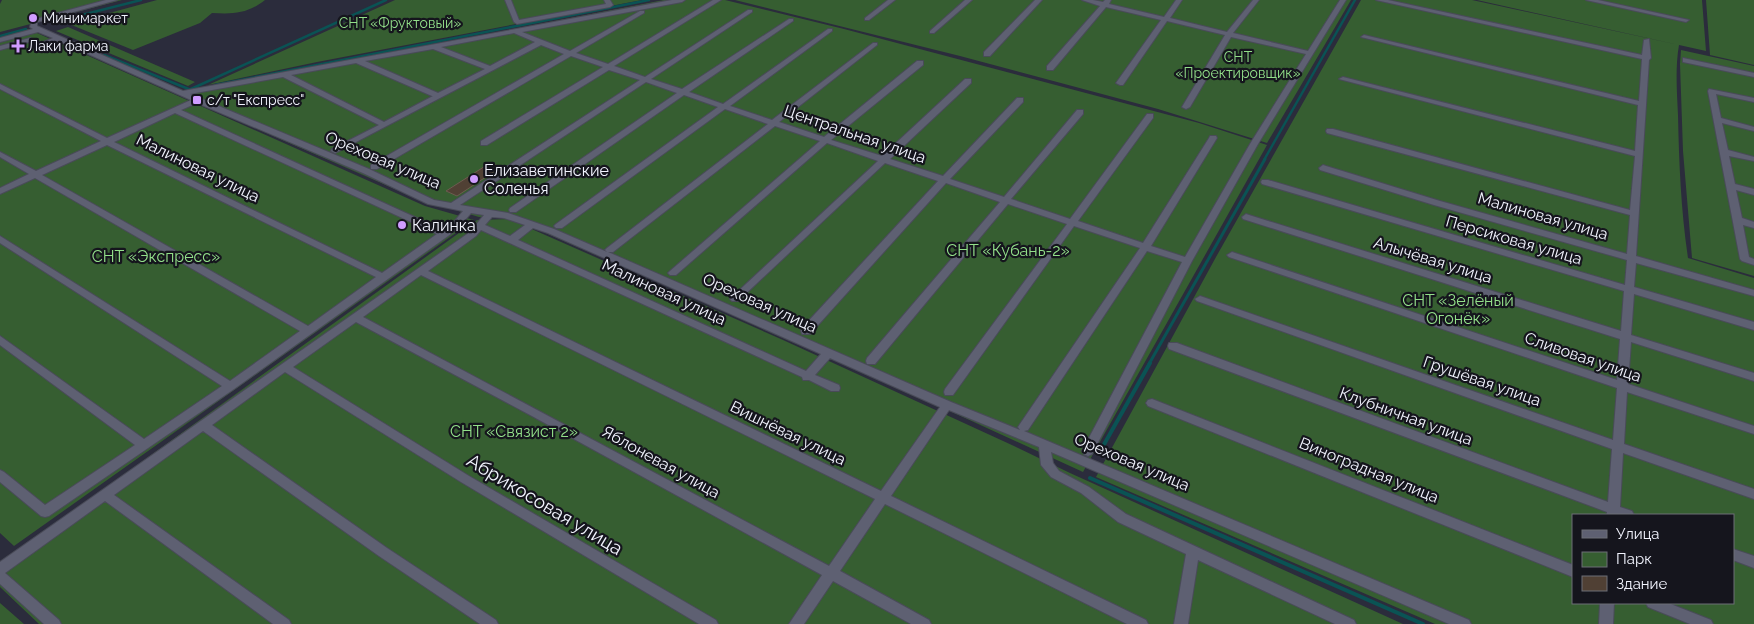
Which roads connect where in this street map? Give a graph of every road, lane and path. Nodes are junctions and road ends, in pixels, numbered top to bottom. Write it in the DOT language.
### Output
graph roads {
  1 [pos="114,0"];
  2 [pos="508,0"];
  3 [pos="608,0"];
  4 [pos="682,0"];
  5 [pos="718,0"];
  6 [pos="892,0"];
  7 [pos="969,0"];
  8 [pos="1039,0"];
  9 [pos="1085,0"];
  10 [pos="1179,0"];
  11 [pos="1256,0"];
  12 [pos="1343,0"];
  13 [pos="1380,0"];
  14 [pos="1588,0"];
  15 [pos="1107,2"];
  16 [pos="750,11"];
  17 [pos="642,12"];
  18 [pos="588,13"];
  19 [pos="1166,18"];
  20 [pos="867,19"];
  21 [pos="791,20"];
  22 [pos="1686,20"];
  23 [pos="38,30"];
  24 [pos="830,30"];
  25 [pos="514,32"];
  26 [pos="932,32"];
  27 [pos="1230,34"];
  28 [pos="1364,37"];
  29 [pos="58,39"];
  30 [pos="0,40"];
  31 [pos="1648,40"];
  32 [pos="538,43"];
  33 [pos="875,44"];
  34 [pos="434,47"];
  35 [pos="0,48"];
  36 [pos="571,54"];
  37 [pos="987,54"];
  38 [pos="1309,54"];
  39 [pos="1646,58"];
  40 [pos="358,60"];
  41 [pos="1686,60"];
  42 [pos="920,63"];
  43 [pos="609,66"];
  44 [pos="487,67"];
  45 [pos="1050,68"];
  46 [pos="283,74"];
  47 [pos="1754,75"];
  48 [pos="645,79"];
  49 [pos="1343,79"];
  50 [pos="968,81"];
  51 [pos="1120,83"];
  52 [pos="0,86"];
  53 [pos="683,92"];
  54 [pos="183,93"];
  55 [pos="435,94"];
  56 [pos="197,100"];
  57 [pos="1020,100"];
  58 [pos="1754,100"];
  59 [pos="1643,104"];
  60 [pos="723,106"];
  61 [pos="1186,107"];
  62 [pos="174,110"];
  63 [pos="1080,112"];
  64 [pos="1150,116"];
  65 [pos="1718,120"];
  66 [pos="381,122"];
  67 [pos="774,122"];
  68 [pos="1754,129"];
  69 [pos="1330,131"];
  70 [pos="1213,138"];
  71 [pos="826,140"];
  72 [pos="106,141"];
  73 [pos="484,143"];
  74 [pos="336,151"];
  75 [pos="1724,152"];
  76 [pos="0,154"];
  77 [pos="1640,155"];
  78 [pos="1754,159"];
  79 [pos="882,160"];
  80 [pos="374,167"];
  81 [pos="1323,168"];
  82 [pos="36,174"];
  83 [pos="943,180"];
  84 [pos="1264,182"];
  85 [pos="1730,186"];
  86 [pos="0,191"];
  87 [pos="1754,192"];
  88 [pos="1004,201"];
  89 [pos="451,207"];
  90 [pos="470,209"];
  91 [pos="513,210"];
  92 [pos="490,214"];
  93 [pos="1635,214"];
  94 [pos="1246,217"];
  95 [pos="1737,220"];
  96 [pos="1071,223"];
  97 [pos="533,224"];
  98 [pos="1754,225"];
  99 [pos="480,226"];
  100 [pos="559,226"];
  101 [pos="445,234"];
  102 [pos="0,239"];
  103 [pos="511,240"];
  104 [pos="1146,246"];
  105 [pos="610,250"];
  106 [pos="1232,255"];
  107 [pos="1632,259"];
  108 [pos="1749,260"];
  109 [pos="1187,261"];
  110 [pos="421,270"];
  111 [pos="673,274"];
  112 [pos="383,278"];
  113 [pos="1630,290"];
  114 [pos="1754,293"];
  115 [pos="1200,299"];
  116 [pos="735,300"];
  117 [pos="355,317"];
  118 [pos="1754,326"];
  119 [pos="309,331"];
  120 [pos="806,332"];
  121 [pos="1626,336"];
  122 [pos="0,340"];
  123 [pos="1173,346"];
  124 [pos="828,353"];
  125 [pos="871,361"];
  126 [pos="285,367"];
  127 [pos="807,376"];
  128 [pos="1754,376"];
  129 [pos="230,386"];
  130 [pos="1623,386"];
  131 [pos="835,388"];
  132 [pos="948,399"];
  133 [pos="1152,403"];
  134 [pos="203,425"];
  135 [pos="1024,427"];
  136 [pos="1754,430"];
  137 [pos="1044,444"];
  138 [pos="144,445"];
  139 [pos="1618,446"];
  140 [pos="1088,451"];
  141 [pos="0,475"];
  142 [pos="105,494"];
  143 [pos="1754,494"];
  144 [pos="883,498"];
  145 [pos="1614,513"];
  146 [pos="1193,552"];
  147 [pos="1734,554"];
  148 [pos="1754,562"];
  149 [pos="0,569"];
  150 [pos="1572,571"];
  151 [pos="831,573"];
  152 [pos="0,576"];
  153 [pos="1607,604"];
  154 [pos="1656,604"];
  155 [pos="54,624"];
  156 [pos="284,624"];
  157 [pos="491,624"];
  158 [pos="711,624"];
  159 [pos="796,624"];
  160 [pos="924,624"];
  161 [pos="1140,624"];
  162 [pos="1181,624"];
  163 [pos="1349,624"];
  164 [pos="1464,624"];
  165 [pos="1606,624"];
  166 [pos="1706,624"];
  1 -- 23 [label="street"];
  2 -- 18 [label="street"];
  3 -- 18 [label="street"];
  4 -- 18 [label="street"];
  5 -- 43 [label="street"];
  6 -- 20 [label="street"];
  7 -- 26 [label="street"];
  8 -- 37 [label="street"];
  9 -- 15 [label="street"];
  10 -- 19 [label="street"];
  11 -- 27 [label="street"];
  12 -- 38 [label="street"];
  13 -- 39 [label="street"];
  14 -- 22 [label="street"];
  15 -- 19 [label="street"];
  15 -- 45 [label="street"];
  16 -- 48 [label="street"];
  17 -- 36 [label="street"];
  18 -- 25 [label="street"];
  19 -- 27 [label="street"];
  19 -- 51 [label="street"];
  21 -- 53 [label="street"];
  23 -- 29 [label="street, Ореховая улица"];
  23 -- 30 [label="street"];
  24 -- 60 [label="street"];
  25 -- 32 [label="street, Центральная улица"];
  25 -- 34 [label="street"];
  27 -- 38 [label="street"];
  27 -- 61 [label="street"];
  28 -- 59 [label="street"];
  29 -- 35 [label="street"];
  29 -- 54 [label="street, Ореховая улица"];
  31 -- 39 [label="street"];
  32 -- 36 [label="street, Центральная улица"];
  32 -- 74 [label="street"];
  33 -- 67 [label="street"];
  34 -- 40 [label="street"];
  34 -- 44 [label="street"];
  36 -- 43 [label="street, Центральная улица"];
  36 -- 80 [label="street"];
  38 -- 109 [label="street"];
  39 -- 59 [label="street"];
  40 -- 46 [label="street"];
  40 -- 55 [label="street"];
  41 -- 47 [label="street"];
  42 -- 71 [label="street"];
  43 -- 48 [label="street, Центральная улица"];
  43 -- 73 [label="street"];
  46 -- 54 [label="street"];
  46 -- 66 [label="street"];
  48 -- 53 [label="street, Центральная улица"];
  48 -- 89 [label="street"];
  49 -- 77 [label="street"];
  50 -- 79 [label="street"];
  52 -- 72 [label="street, Малиновая улица"];
  53 -- 60 [label="street, Центральная улица"];
  53 -- 91 [label="street"];
  54 -- 56 [label="street, Ореховая улица"];
  56 -- 62 [label="street"];
  56 -- 89 [label="street, Ореховая улица"];
  57 -- 83 [label="street"];
  58 -- 65 [label="street"];
  59 -- 77 [label="street"];
  60 -- 67 [label="street, Центральная улица"];
  60 -- 100 [label="street"];
  62 -- 72 [label="street"];
  62 -- 101 [label="street"];
  63 -- 88 [label="street"];
  64 -- 96 [label="street"];
  65 -- 68 [label="street"];
  65 -- 75 [label="street"];
  67 -- 71 [label="street, Центральная улица"];
  67 -- 105 [label="street"];
  69 -- 93 [label="street"];
  70 -- 104 [label="street"];
  71 -- 79 [label="street, Центральная улица"];
  71 -- 111 [label="street"];
  72 -- 82 [label="street"];
  72 -- 112 [label="street, Малиновая улица"];
  75 -- 78 [label="street"];
  75 -- 85 [label="street"];
  76 -- 82 [label="street"];
  77 -- 93 [label="street"];
  79 -- 83 [label="street, Центральная улица"];
  79 -- 116 [label="street"];
  81 -- 107 [label="street, Малиновая улица"];
  82 -- 86 [label="street"];
  82 -- 119 [label="street"];
  83 -- 88 [label="street, Центральная улица"];
  83 -- 120 [label="street"];
  84 -- 113 [label="street, Персиковая улица"];
  85 -- 87 [label="street"];
  85 -- 95 [label="street"];
  88 -- 96 [label="street, Центральная улица"];
  88 -- 125 [label="street"];
  89 -- 90 [label="street, Ореховая улица"];
  90 -- 92 [label="street, Ореховая улица"];
  90 -- 101 [label="street"];
  92 -- 97 [label="street, Ореховая улица"];
  92 -- 99 [label="street"];
  93 -- 107 [label="street"];
  94 -- 121 [label="street, Алычёвая улица"];
  95 -- 98 [label="street"];
  95 -- 108 [label="street"];
  96 -- 104 [label="street, Центральная улица"];
  96 -- 132 [label="street"];
  97 -- 103 [label="street"];
  97 -- 124 [label="street, Ореховая улица"];
  99 -- 103 [label="street, Малиновая улица"];
  99 -- 110 [label="street"];
  101 -- 112 [label="street"];
  102 -- 129 [label="street"];
  103 -- 127 [label="street, Малиновая улица"];
  104 -- 109 [label="street, Центральная улица"];
  104 -- 135 [label="street"];
  106 -- 130 [label="street, Сливовая улица"];
  107 -- 113 [label="street"];
  107 -- 114 [label="street, Малиновая улица"];
  109 -- 140 [label="street"];
  110 -- 117 [label="street"];
  110 -- 144 [label="street, Вишнёвая улица"];
  112 -- 119 [label="street"];
  113 -- 118 [label="street, Персиковая улица"];
  113 -- 121 [label="street"];
  115 -- 139 [label="street, Грушёвая улица"];
  117 -- 126 [label="street"];
  117 -- 151 [label="street, Яблоневая улица"];
  119 -- 129 [label="street"];
  121 -- 128 [label="street, Алычёвая улица"];
  121 -- 130 [label="street"];
  122 -- 138 [label="street"];
  123 -- 145 [label="street, Клубничная улица"];
  124 -- 127 [label="street"];
  124 -- 132 [label="street, Ореховая улица"];
  126 -- 134 [label="street"];
  126 -- 158 [label="street, Абрикосовая улица"];
  127 -- 131 [label="street, Малиновая улица"];
  129 -- 138 [label="street"];
  130 -- 136 [label="street, Сливовая улица"];
  130 -- 139 [label="street"];
  132 -- 137 [label="street, Ореховая улица"];
  132 -- 144 [label="street"];
  133 -- 150 [label="street, Виноградная улица"];
  134 -- 142 [label="street"];
  134 -- 157 [label="street"];
  137 -- 146 [label="street"];
  137 -- 164 [label="street, Ореховая улица"];
  138 -- 141 [label="street"];
  139 -- 143 [label="street, Грушёвая улица"];
  139 -- 145 [label="street"];
  142 -- 149 [label="street"];
  142 -- 156 [label="street"];
  144 -- 151 [label="street"];
  144 -- 161 [label="street, Вишнёвая улица"];
  146 -- 162 [label="street"];
  146 -- 163 [label="street"];
  147 -- 148 [label="street"];
  151 -- 159 [label="street"];
  151 -- 160 [label="street, Яблоневая улица"];
  152 -- 155 [label="street"];
  153 -- 165 [label="street"];
  154 -- 166 [label="street"];
}
